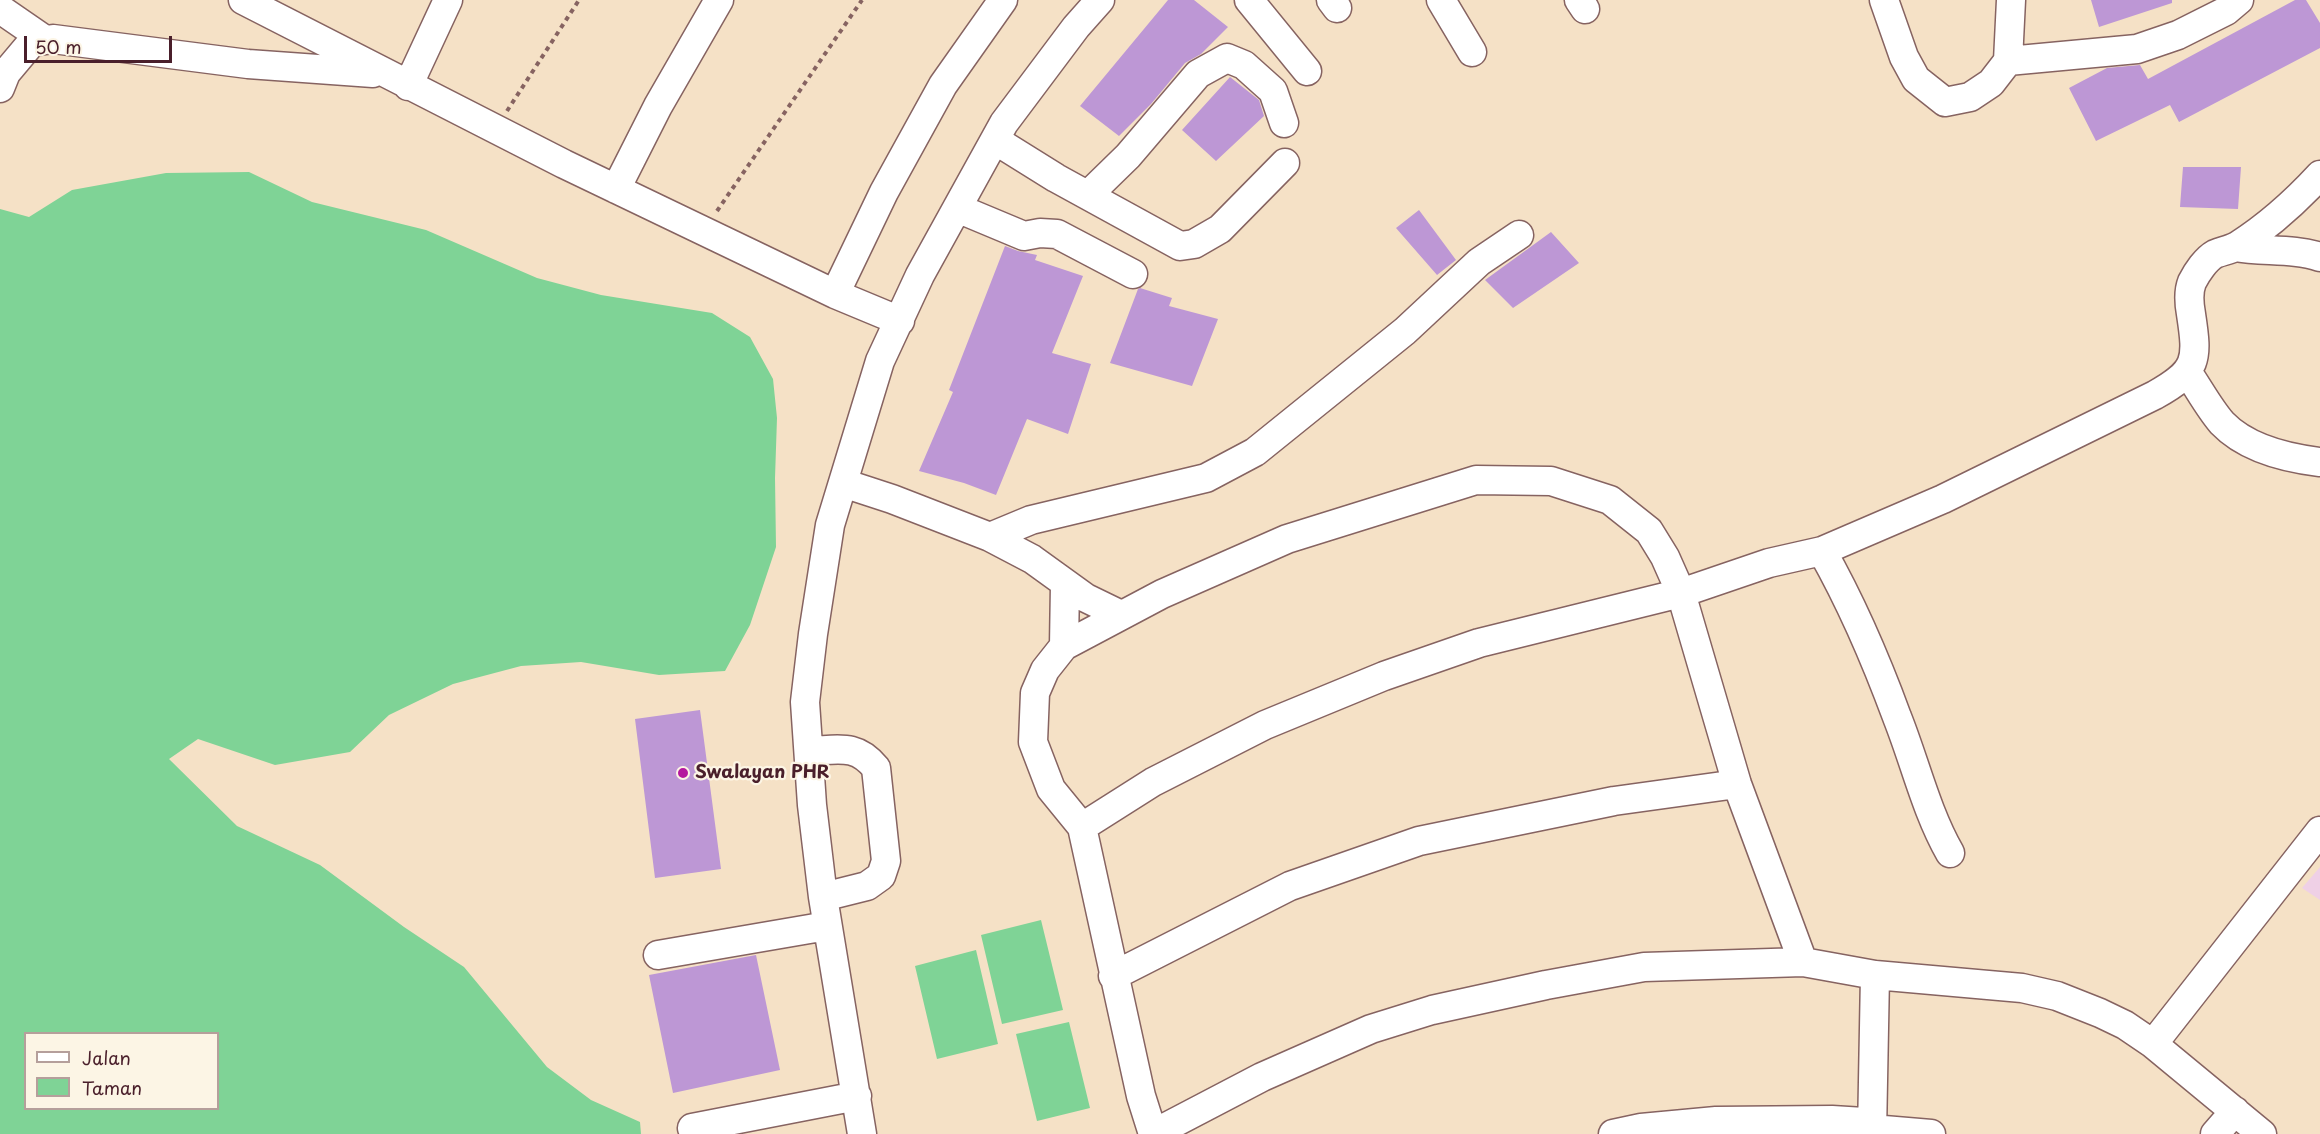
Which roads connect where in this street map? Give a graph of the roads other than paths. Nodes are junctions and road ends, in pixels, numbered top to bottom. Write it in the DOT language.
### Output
graph roads {
  1 [pos="243,0"];
  2 [pos="448,0"];
  3 [pos="719,0"];
  4 [pos="1003,0"];
  5 [pos="1100,0"];
  6 [pos="1249,0"];
  7 [pos="1441,0"];
  8 [pos="1884,0"];
  9 [pos="2011,0"];
  10 [pos="2239,0"];
  11 [pos="0,9"];
  12 [pos="45,40"];
  13 [pos="1473,52"];
  14 [pos="2008,61"];
  15 [pos="1307,71"];
  16 [pos="398,80"];
  17 [pos="0,88"];
  18 [pos="1284,123"];
  19 [pos="995,140"];
  20 [pos="1286,163"];
  21 [pos="2320,175"];
  22 [pos="616,189"];
  23 [pos="1088,195"];
  24 [pos="957,208"];
  25 [pos="1519,235"];
  26 [pos="2235,247"];
  27 [pos="2320,257"];
  28 [pos="1134,274"];
  29 [pos="835,294"];
  30 [pos="900,321"];
  31 [pos="2188,373"];
  32 [pos="2320,462"];
  33 [pos="843,483"];
  34 [pos="990,537"];
  35 [pos="1822,551"];
  36 [pos="1065,584"];
  37 [pos="1681,593"];
  38 [pos="1121,615"];
  39 [pos="1064,646"];
  40 [pos="809,751"];
  41 [pos="1737,784"];
  42 [pos="1082,827"];
  43 [pos="2318,838"];
  44 [pos="1950,853"];
  45 [pos="823,897"];
  46 [pos="827,926"];
  47 [pos="658,955"];
  48 [pos="1803,963"];
  49 [pos="1875,975"];
  50 [pos="1113,976"];
  51 [pos="2153,1044"];
  52 [pos="857,1096"];
  53 [pos="2235,1111"];
  54 [pos="692,1128"];
  55 [pos="1872,1131"];
  56 [pos="862,1134"];
  57 [pos="1153,1134"];
  58 [pos="1613,1134"];
  59 [pos="1931,1134"];
  60 [pos="2215,1134"];
  61 [pos="2262,1134"];
  1 -- 16 [label="street"];
  2 -- 16 [label="street"];
  3 -- 22 [label="street"];
  4 -- 29 [label="street"];
  5 -- 19 [label="street"];
  6 -- 15 [label="street"];
  7 -- 13 [label="street"];
  8 -- 14 [label="street"];
  9 -- 14 [label="street"];
  10 -- 14 [label="street"];
  11 -- 12 [label="street"];
  12 -- 16 [label="street"];
  12 -- 17 [label="street"];
  16 -- 22 [label="street"];
  18 -- 23 [label="street"];
  19 -- 23 [label="street"];
  19 -- 24 [label="street"];
  20 -- 23 [label="street"];
  21 -- 26 [label="street"];
  22 -- 29 [label="street"];
  24 -- 28 [label="street"];
  24 -- 30 [label="street"];
  25 -- 34 [label="street"];
  26 -- 27 [label="street"];
  26 -- 31 [label="street"];
  29 -- 30 [label="street"];
  30 -- 33 [label="street"];
  31 -- 32 [label="street"];
  31 -- 35 [label="street"];
  33 -- 34 [label="street"];
  33 -- 40 [label="street"];
  34 -- 36 [label="street"];
  35 -- 37 [label="street"];
  35 -- 44 [label="street"];
  36 -- 38 [label="street"];
  36 -- 39 [label="street"];
  37 -- 38 [label="street"];
  37 -- 41 [label="street"];
  37 -- 42 [label="street"];
  38 -- 39 [label="street"];
  39 -- 42 [label="street"];
  40 -- 45 [label="street"];
  40 -- 45 [label="street"];
  41 -- 48 [label="street"];
  41 -- 50 [label="street"];
  42 -- 50 [label="street"];
  43 -- 51 [label="street"];
  45 -- 46 [label="street"];
  46 -- 47 [label="street"];
  46 -- 52 [label="street"];
  48 -- 49 [label="street"];
  48 -- 57 [label="street"];
  49 -- 51 [label="street"];
  49 -- 55 [label="street"];
  50 -- 57 [label="street"];
  51 -- 53 [label="street"];
  52 -- 54 [label="street"];
  52 -- 56 [label="street"];
  53 -- 60 [label="street"];
  53 -- 61 [label="street"];
  55 -- 58 [label="street"];
  55 -- 59 [label="street"];
}
